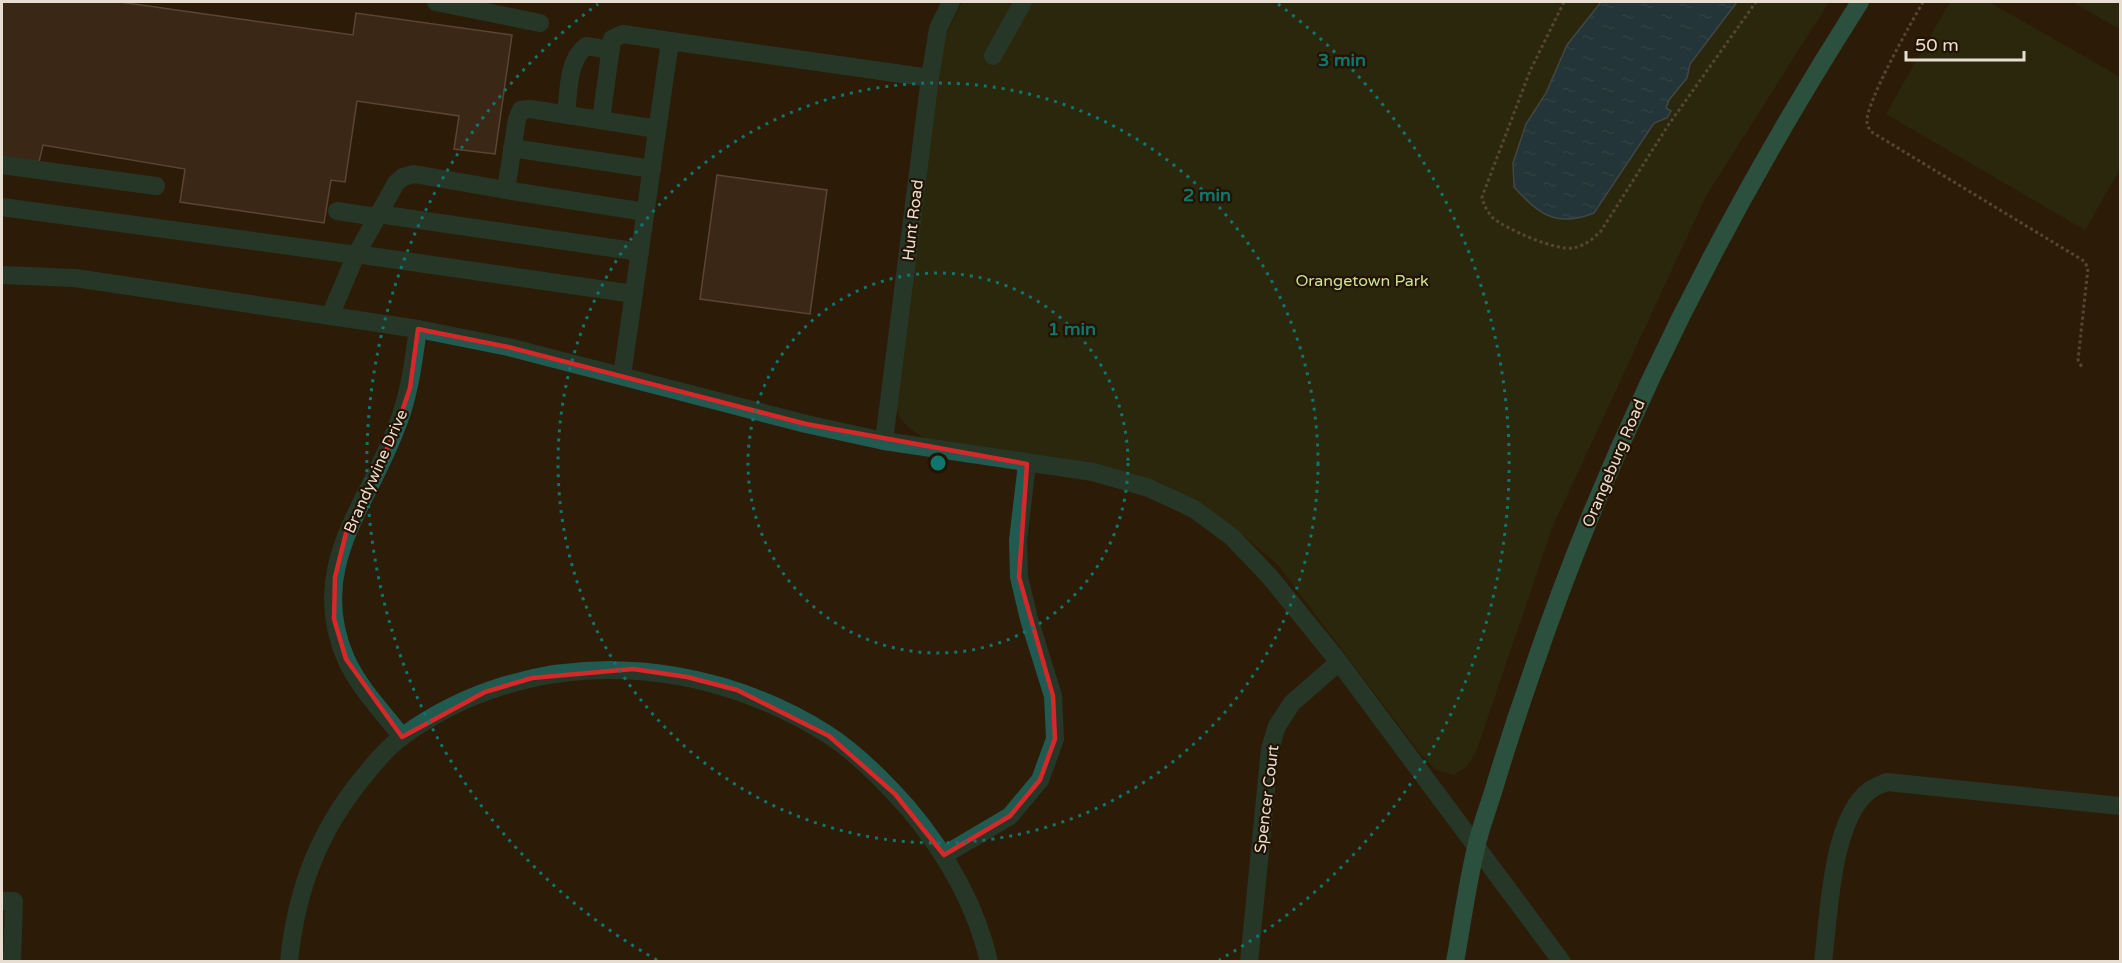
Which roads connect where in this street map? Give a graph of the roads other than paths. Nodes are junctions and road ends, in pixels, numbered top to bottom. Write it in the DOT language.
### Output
graph roads {
  1 [pos="436,2"];
  2 [pos="951,2"];
  3 [pos="1023,2"];
  4 [pos="1860,2"];
  5 [pos="540,23"];
  6 [pos="670,40"];
  7 [pos="611,50"];
  8 [pos="993,56"];
  9 [pos="930,78"];
  10 [pos="566,114"];
  11 [pos="601,120"];
  12 [pos="657,129"];
  13 [pos="512,148"];
  14 [pos="2,165"];
  15 [pos="652,169"];
  16 [pos="156,186"];
  17 [pos="506,190"];
  18 [pos="2,207"];
  19 [pos="337,211"];
  20 [pos="645,212"];
  21 [pos="378,216"];
  22 [pos="640,252"];
  23 [pos="357,253"];
  24 [pos="2,275"];
  25 [pos="634,294"];
  26 [pos="330,316"];
  27 [pos="418,329"];
  28 [pos="622,376"];
  29 [pos="884,441"];
  30 [pos="1027,464"];
  31 [pos="1339,662"];
  32 [pos="402,737"];
  33 [pos="2121,806"];
  34 [pos="1476,846"];
  35 [pos="944,855"];
  36 [pos="2,901"];
  37 [pos="12,962"];
  38 [pos="289,962"];
  39 [pos="989,962"];
  40 [pos="1249,962"];
  41 [pos="1455,962"];
  42 [pos="1562,962"];
  43 [pos="1823,962"];
  1 -- 5 [label="street"];
  2 -- 9 [label="street, Hunt Road"];
  3 -- 8 [label="street"];
  4 -- 34 [label="main road, Orangeburg Road"];
  6 -- 7 [label="street"];
  6 -- 9 [label="street"];
  6 -- 12 [label="street"];
  7 -- 10 [label="street"];
  7 -- 11 [label="street"];
  9 -- 29 [label="street, Hunt Road"];
  10 -- 11 [label="street"];
  10 -- 13 [label="street"];
  11 -- 12 [label="street"];
  12 -- 15 [label="street"];
  13 -- 15 [label="street"];
  13 -- 17 [label="street"];
  14 -- 16 [label="street"];
  15 -- 20 [label="street"];
  17 -- 20 [label="street"];
  17 -- 21 [label="street"];
  18 -- 23 [label="street"];
  19 -- 21 [label="street"];
  20 -- 22 [label="street"];
  21 -- 22 [label="street"];
  21 -- 23 [label="street"];
  22 -- 25 [label="street"];
  23 -- 25 [label="street"];
  23 -- 26 [label="street"];
  24 -- 26 [label="street"];
  25 -- 28 [label="street"];
  26 -- 27 [label="street"];
  27 -- 28 [label="street"];
  27 -- 32 [label="street, Brandywine Drive"];
  28 -- 29 [label="street"];
  29 -- 30 [label="street"];
  30 -- 31 [label="street"];
  30 -- 35 [label="street"];
  31 -- 34 [label="street"];
  31 -- 40 [label="street, Spencer Court"];
  32 -- 35 [label="street"];
  32 -- 38 [label="street"];
  33 -- 43 [label="street"];
  34 -- 41 [label="main road, Orangeburg Road"];
  34 -- 42 [label="street"];
  35 -- 39 [label="street"];
  36 -- 37 [label="street"];
}
